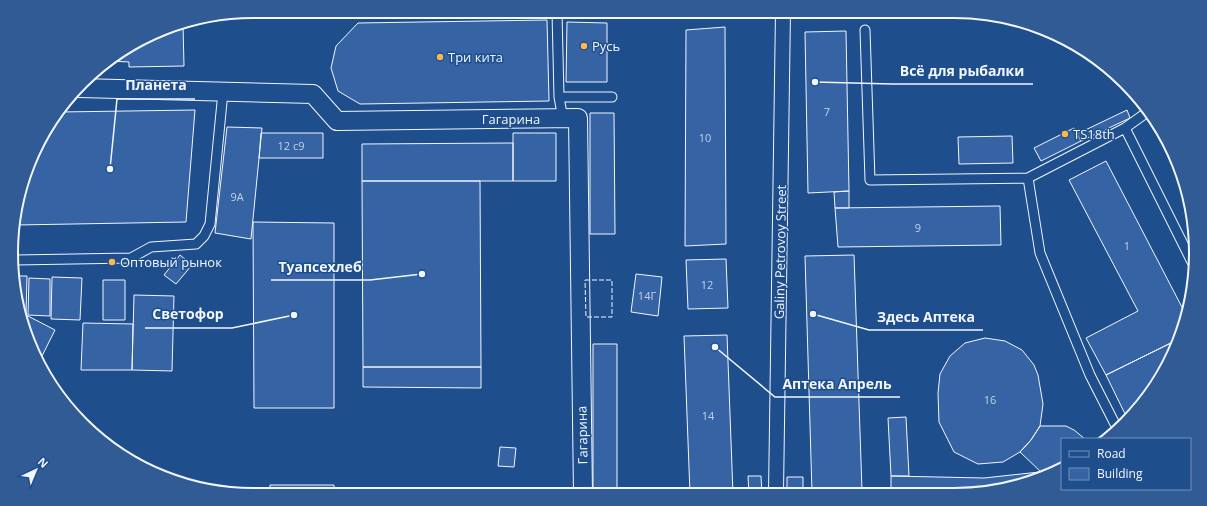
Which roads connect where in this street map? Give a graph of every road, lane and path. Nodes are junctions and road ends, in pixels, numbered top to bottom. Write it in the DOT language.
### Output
graph roads {
  1 [pos="557,18"];
  2 [pos="784,18"];
  3 [pos="865,30"];
  4 [pos="86,88"];
  5 [pos="223,92"];
  6 [pos="560,97"];
  7 [pos="612,97"];
  8 [pos="1144,115"];
  9 [pos="563,119"];
  10 [pos="1125,128"];
  11 [pos="1028,178"];
  12 [pos="1189,256"];
  13 [pos="18,260"];
  14 [pos="1115,424"];
  15 [pos="583,488"];
  16 [pos="776,488"];
  1 -- 6 [label="lane"];
  2 -- 16 [label="street, Galiny Petrovoy Street"];
  3 -- 11 [label="lane"];
  4 -- 5 [label="street, Гагарина"];
  5 -- 9 [label="street, Гагарина"];
  5 -- 13 [label="lane"];
  6 -- 7 [label="lane"];
  6 -- 9 [label="lane"];
  8 -- 10 [label="lane"];
  9 -- 15 [label="street, Гагарина"];
  10 -- 11 [label="lane"];
  10 -- 12 [label="lane"];
  11 -- 14 [label="lane"];
}
